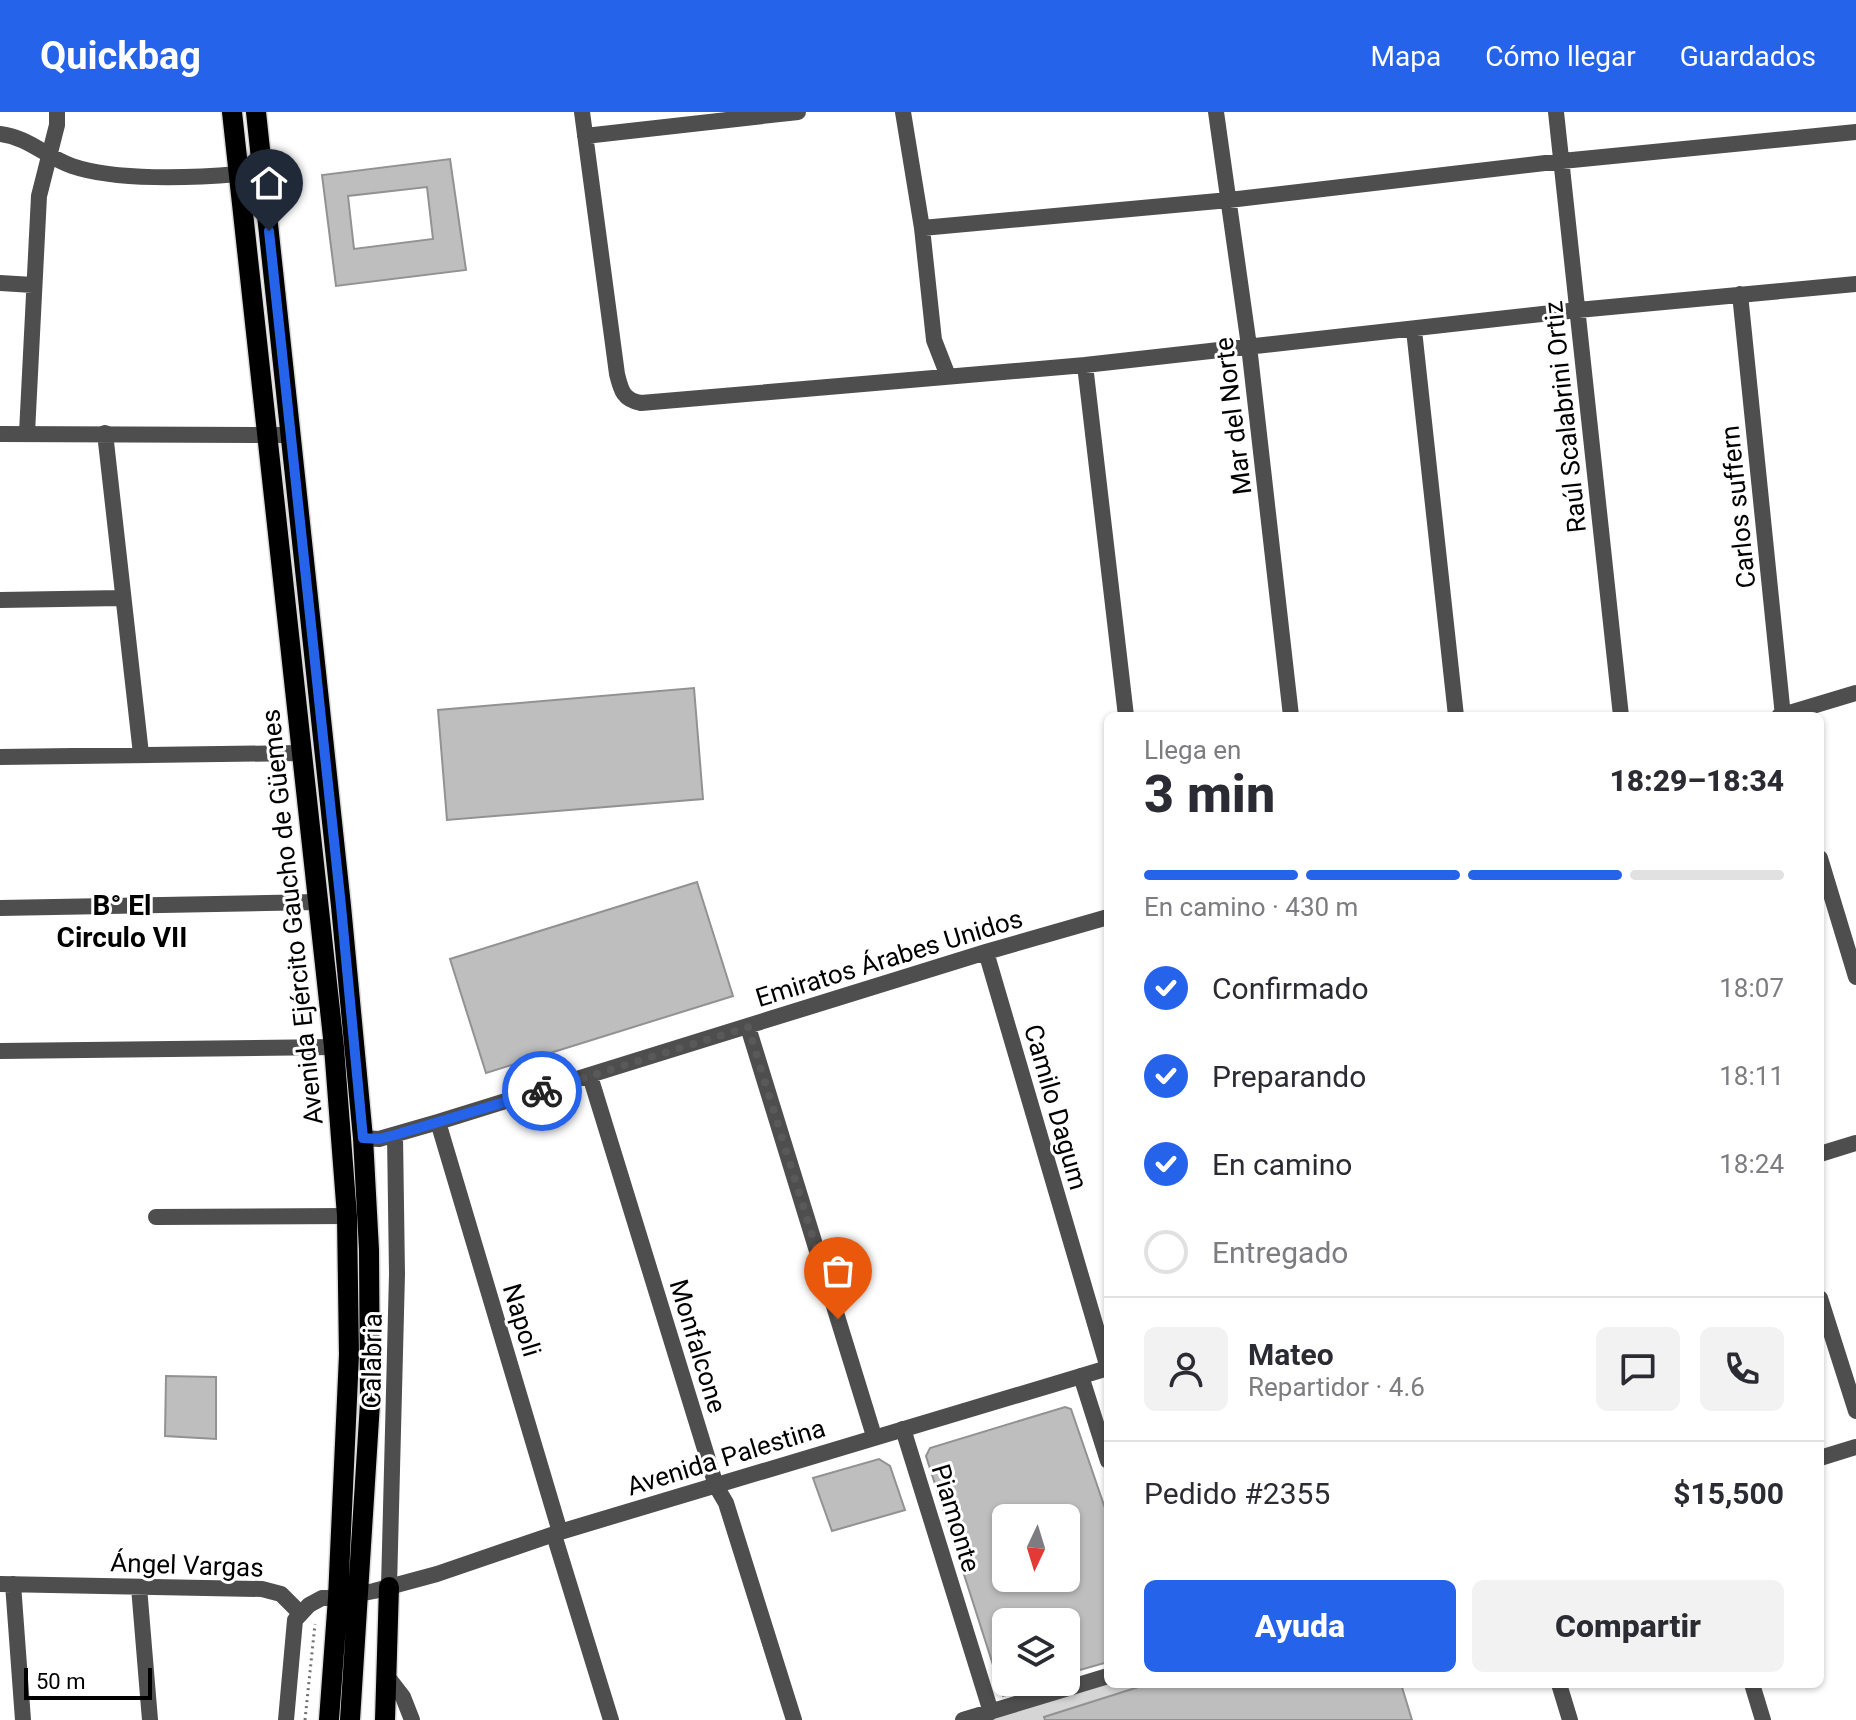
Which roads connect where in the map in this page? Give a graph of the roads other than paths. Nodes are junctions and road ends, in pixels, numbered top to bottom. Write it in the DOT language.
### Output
graph roads {
  1 [pos="57,112"];
  2 [pos="232,112"];
  3 [pos="256,112"];
  4 [pos="582,112"];
  5 [pos="798,112"];
  6 [pos="903,112"];
  7 [pos="1216,112"];
  8 [pos="1556,112"];
  9 [pos="1856,132"];
  10 [pos="0,134"];
  11 [pos="585,136"];
  12 [pos="47,156"];
  13 [pos="1562,161"];
  14 [pos="238,174"];
  15 [pos="1229,200"];
  16 [pos="922,228"];
  17 [pos="0,283"];
  18 [pos="1856,284"];
  19 [pos="33,285"];
  20 [pos="1740,294"];
  21 [pos="1578,310"];
  22 [pos="1414,330"];
  23 [pos="1249,346"];
  24 [pos="1085,365"];
  25 [pos="948,376"];
  26 [pos="27,433"];
  27 [pos="105,433"];
  28 [pos="0,434"];
  29 [pos="265,434"];
  30 [pos="290,435"];
  31 [pos="122,598"];
  32 [pos="0,600"];
  33 [pos="1856,693"];
  34 [pos="1126,712"];
  35 [pos="1291,712"];
  36 [pos="1456,712"];
  37 [pos="1621,712"];
  38 [pos="1781,712"];
  39 [pos="1794,712"];
  40 [pos="302,753"];
  41 [pos="141,754"];
  42 [pos="0,757"];
  43 [pos="1824,871"];
  44 [pos="318,902"];
  45 [pos="0,908"];
  46 [pos="1104,918"];
  47 [pos="986,952"];
  48 [pos="1856,977"];
  49 [pos="748,1027"];
  50 [pos="334,1047"];
  51 [pos="0,1051"];
  52 [pos="590,1076"];
  53 [pos="438,1122"];
  54 [pos="395,1135"];
  55 [pos="363,1138"];
  56 [pos="1856,1143"];
  57 [pos="1824,1153"];
  58 [pos="347,1216"];
  59 [pos="156,1217"];
  60 [pos="1824,1311"];
  61 [pos="1104,1354"];
  62 [pos="1104,1369"];
  63 [pos="1081,1376"];
  64 [pos="1856,1411"];
  65 [pos="903,1429"];
  66 [pos="874,1436"];
  67 [pos="1856,1447"];
  68 [pos="1104,1448"];
  69 [pos="1824,1457"];
  70 [pos="716,1486"];
  71 [pos="557,1534"];
  72 [pos="6,1584"];
  73 [pos="139,1587"];
  74 [pos="389,1587"];
  75 [pos="348,1596"];
  76 [pos="300,1613"];
  77 [pos="386,1675"];
  78 [pos="1104,1677"];
  79 [pos="1560,1688"];
  80 [pos="1753,1688"];
  81 [pos="991,1712"];
  82 [pos="23,1720"];
  83 [pos="150,1720"];
  84 [pos="286,1720"];
  85 [pos="329,1720"];
  86 [pos="350,1720"];
  87 [pos="385,1720"];
  88 [pos="412,1720"];
  89 [pos="611,1720"];
  90 [pos="794,1720"];
  91 [pos="963,1720"];
  92 [pos="1570,1720"];
  93 [pos="1763,1720"];
  1 -- 12 [label="street"];
  2 -- 14 [label="main road, Avenida Ejército Gaucho de Güemes"];
  3 -- 30 [label="main road, Avenida Ejército Gaucho de Güemes"];
  4 -- 11 [label="street"];
  5 -- 11 [label="street"];
  6 -- 16 [label="street"];
  7 -- 15 [label="street, Mar del Norte"];
  8 -- 13 [label="street, Raúl Scalabrini Ortiz"];
  9 -- 13 [label="street"];
  10 -- 12 [label="street"];
  11 -- 25 [label="street"];
  12 -- 14 [label="street"];
  12 -- 19 [label="street"];
  13 -- 15 [label="street"];
  13 -- 21 [label="street, Raúl Scalabrini Ortiz"];
  14 -- 29 [label="main road, Avenida Ejército Gaucho de Güemes"];
  15 -- 16 [label="street"];
  15 -- 23 [label="street, Mar del Norte"];
  16 -- 25 [label="street"];
  17 -- 19 [label="street"];
  18 -- 20 [label="street"];
  19 -- 26 [label="street"];
  20 -- 21 [label="street"];
  20 -- 38 [label="street, Carlos suffern"];
  21 -- 22 [label="street"];
  21 -- 37 [label="street, Raúl Scalabrini Ortiz"];
  22 -- 23 [label="street"];
  22 -- 36 [label="street"];
  23 -- 24 [label="street"];
  23 -- 35 [label="street, Mar del Norte"];
  24 -- 25 [label="street"];
  24 -- 34 [label="street"];
  26 -- 27 [label="street"];
  26 -- 28 [label="street"];
  27 -- 29 [label="street"];
  27 -- 31 [label="street"];
  29 -- 30 [label="street"];
  29 -- 40 [label="main road, Avenida Ejército Gaucho de Güemes"];
  30 -- 55 [label="main road, Avenida Ejército Gaucho de Güemes"];
  31 -- 32 [label="street"];
  31 -- 41 [label="street"];
  33 -- 39 [label="street"];
  40 -- 41 [label="street"];
  40 -- 44 [label="main road, Avenida Ejército Gaucho de Güemes"];
  41 -- 42 [label="street"];
  43 -- 48 [label="street"];
  44 -- 45 [label="street"];
  44 -- 50 [label="main road, Avenida Ejército Gaucho de Güemes"];
  46 -- 47 [label="street, Emiratos Árabes Unidos"];
  47 -- 49 [label="street, Emiratos Árabes Unidos"];
  47 -- 61 [label="street, Camilo Dagum"];
  49 -- 52 [label="street, Emiratos Árabes Unidos"];
  49 -- 66 [label="street"];
  50 -- 51 [label="street"];
  50 -- 58 [label="main road, Avenida Ejército Gaucho de Güemes"];
  52 -- 53 [label="street, Emiratos Árabes Unidos"];
  52 -- 70 [label="street, Monfalcone"];
  53 -- 54 [label="street, Emiratos Árabes Unidos"];
  53 -- 71 [label="street, Napoli"];
  54 -- 55 [label="street, Emiratos Árabes Unidos"];
  54 -- 74 [label="street, Calabria"];
  55 -- 75 [label="main road, Avenida Ejército Gaucho de Güemes"];
  56 -- 57 [label="street"];
  58 -- 59 [label="street"];
  58 -- 75 [label="main road, Avenida Ejército Gaucho de Güemes"];
  60 -- 64 [label="street"];
  62 -- 63 [label="street, Avenida Palestina"];
  63 -- 65 [label="street, Avenida Palestina"];
  63 -- 68 [label="street"];
  65 -- 66 [label="street, Avenida Palestina"];
  65 -- 81 [label="street, Piamonte"];
  66 -- 70 [label="street, Avenida Palestina"];
  67 -- 69 [label="street"];
  70 -- 71 [label="street, Avenida Palestina"];
  70 -- 90 [label="street, Monfalcone"];
  71 -- 74 [label="street, Avenida Palestina"];
  71 -- 89 [label="street, Napoli"];
  72 -- 73 [label="street, Ángel Vargas"];
  72 -- 82 [label="street"];
  73 -- 76 [label="street, Ángel Vargas"];
  73 -- 83 [label="street"];
  74 -- 75 [label="street, Avenida Palestina"];
  74 -- 77 [label="main road"];
  75 -- 76 [label="street"];
  75 -- 85 [label="main road, Avenida Ejército Gaucho de Güemes"];
  75 -- 86 [label="main road, Avenida Ejército Gaucho de Güemes"];
  76 -- 84 [label="street"];
  77 -- 87 [label="main road"];
  77 -- 88 [label="street"];
  78 -- 81 [label="street"];
  79 -- 92 [label="street"];
  80 -- 93 [label="street"];
  81 -- 91 [label="street"];
}
